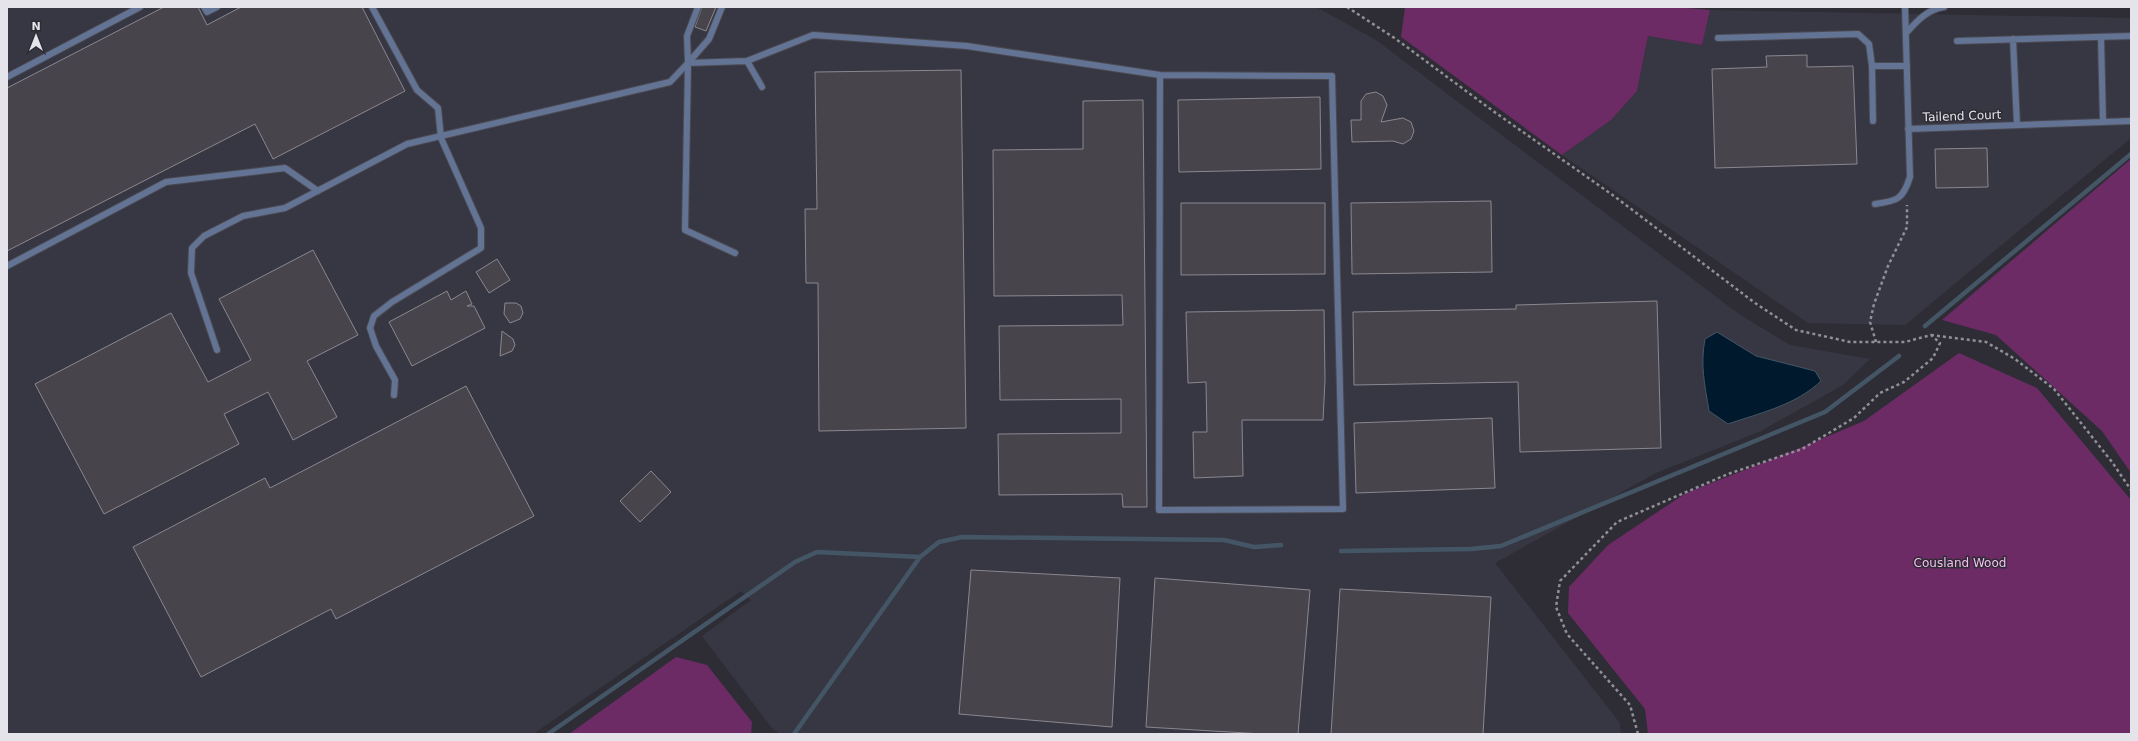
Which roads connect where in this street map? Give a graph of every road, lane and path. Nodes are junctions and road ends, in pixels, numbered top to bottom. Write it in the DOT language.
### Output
graph roads {
  1 [pos="140,7"];
  2 [pos="204,7"];
  3 [pos="217,7"];
  4 [pos="372,7"];
  5 [pos="698,7"];
  6 [pos="722,7"];
  7 [pos="1347,7"];
  8 [pos="1905,7"];
  9 [pos="1944,7"];
  10 [pos="1907,32"];
  11 [pos="2101,36"];
  12 [pos="2131,36"];
  13 [pos="1718,38"];
  14 [pos="2013,39"];
  15 [pos="1957,41"];
  16 [pos="747,61"];
  17 [pos="688,64"];
  18 [pos="1872,66"];
  19 [pos="1907,66"];
  20 [pos="1160,75"];
  21 [pos="7,77"];
  22 [pos="762,87"];
  23 [pos="1873,121"];
  24 [pos="2131,121"];
  25 [pos="2102,122"];
  26 [pos="2017,125"];
  27 [pos="1908,129"];
  28 [pos="441,138"];
  29 [pos="318,191"];
  30 [pos="1905,192"];
  31 [pos="1875,204"];
  32 [pos="735,253"];
  33 [pos="7,266"];
  34 [pos="1931,335"];
  35 [pos="1876,342"];
  36 [pos="218,350"];
  37 [pos="394,395"];
  38 [pos="2131,490"];
  39 [pos="1638,734"];
  1 -- 21 [label="lane"];
  2 -- 3 [label="lane"];
  4 -- 28 [label="lane"];
  5 -- 17 [label="lane"];
  6 -- 17 [label="lane"];
  7 -- 35 [label="path"];
  8 -- 10 [label="lane"];
  9 -- 10 [label="lane"];
  10 -- 19 [label="lane"];
  11 -- 12 [label="lane"];
  11 -- 14 [label="lane"];
  11 -- 25 [label="lane"];
  13 -- 18 [label="lane"];
  14 -- 15 [label="lane"];
  14 -- 26 [label="lane, Tailend Court"];
  16 -- 17 [label="lane"];
  16 -- 20 [label="lane"];
  16 -- 22 [label="lane"];
  17 -- 28 [label="lane"];
  17 -- 32 [label="lane"];
  18 -- 19 [label="lane"];
  18 -- 23 [label="lane"];
  19 -- 27 [label="lane"];
  20 -- 20 [label="lane"];
  24 -- 25 [label="lane, Tailend Court"];
  25 -- 26 [label="lane, Tailend Court"];
  26 -- 27 [label="lane, Tailend Court"];
  27 -- 30 [label="lane"];
  28 -- 29 [label="lane"];
  28 -- 37 [label="lane"];
  29 -- 33 [label="lane"];
  29 -- 36 [label="lane"];
  30 -- 31 [label="lane"];
  30 -- 35 [label="path"];
  34 -- 35 [label="path"];
  34 -- 38 [label="path"];
  34 -- 39 [label="path"];
}
